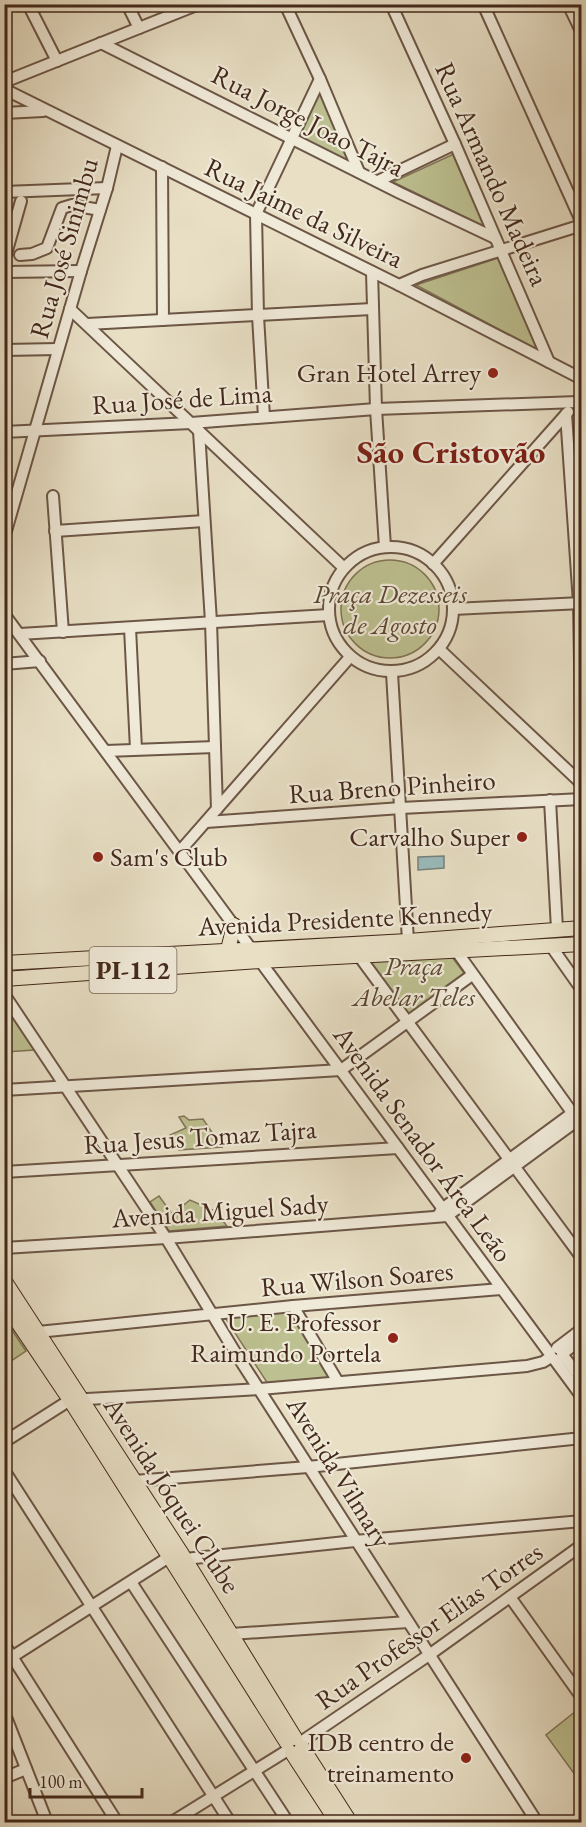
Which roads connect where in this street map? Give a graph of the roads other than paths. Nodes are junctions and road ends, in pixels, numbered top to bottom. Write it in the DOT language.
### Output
graph roads {
  1 [pos="28,4"];
  2 [pos="127,4"];
  3 [pos="199,4"];
  4 [pos="285,4"];
  5 [pos="392,4"];
  6 [pos="483,4"];
  7 [pos="568,4"];
  8 [pos="139,28"];
  9 [pos="582,33"];
  10 [pos="102,42"];
  11 [pos="57,61"];
  12 [pos="320,79"];
  13 [pos="4,82"];
  14 [pos="4,89"];
  15 [pos="46,111"];
  16 [pos="4,112"];
  17 [pos="291,139"];
  18 [pos="455,144"];
  19 [pos="117,146"];
  20 [pos="162,167"];
  21 [pos="359,172"];
  22 [pos="378,181"];
  23 [pos="107,188"];
  24 [pos="4,192"];
  25 [pos="21,201"];
  26 [pos="100,210"];
  27 [pos="256,214"];
  28 [pos="582,224"];
  29 [pos="495,237"];
  30 [pos="501,250"];
  31 [pos="20,255"];
  32 [pos="4,261"];
  33 [pos="81,271"];
  34 [pos="4,272"];
  35 [pos="372,272"];
  36 [pos="399,285"];
  37 [pos="70,309"];
  38 [pos="372,309"];
  39 [pos="258,316"];
  40 [pos="163,321"];
  41 [pos="87,324"];
  42 [pos="58,349"];
  43 [pos="4,350"];
  44 [pos="549,362"];
  45 [pos="582,380"];
  46 [pos="580,400"];
  47 [pos="376,409"];
  48 [pos="566,414"];
  49 [pos="264,417"];
  50 [pos="195,427"];
  51 [pos="34,431"];
  52 [pos="4,432"];
  53 [pos="576,482"];
  54 [pos="53,496"];
  55 [pos="204,521"];
  56 [pos="56,531"];
  57 [pos="4,538"];
  58 [pos="385,547"];
  59 [pos="433,564"];
  60 [pos="344,568"];
  61 [pos="580,603"];
  62 [pos="453,609"];
  63 [pos="4,614"];
  64 [pos="329,615"];
  65 [pos="211,622"];
  66 [pos="130,628"];
  67 [pos="63,632"];
  68 [pos="20,634"];
  69 [pos="439,649"];
  70 [pos="350,657"];
  71 [pos="40,661"];
  72 [pos="4,664"];
  73 [pos="392,673"];
  74 [pos="581,702"];
  75 [pos="215,747"];
  76 [pos="136,749"];
  77 [pos="106,751"];
  78 [pos="582,775"];
  79 [pos="582,784"];
  80 [pos="582,799"];
  81 [pos="550,800"];
  82 [pos="401,808"];
  83 [pos="217,809"];
  84 [pos="206,822"];
  85 [pos="180,851"];
  86 [pos="234,925"];
  87 [pos="582,928"];
  88 [pos="557,929"];
  89 [pos="408,941"];
  90 [pos="582,944"];
  91 [pos="551,946"];
  92 [pos="252,948"];
  93 [pos="228,950"];
  94 [pos="455,950"];
  95 [pos="359,956"];
  96 [pos="261,961"];
  97 [pos="4,963"];
  98 [pos="472,975"];
  99 [pos="4,979"];
  100 [pos="582,990"];
  101 [pos="4,994"];
  102 [pos="407,1022"];
  103 [pos="341,1070"];
  104 [pos="66,1086"];
  105 [pos="4,1090"];
  106 [pos="582,1106"];
  107 [pos="578,1119"];
  108 [pos="398,1148"];
  109 [pos="512,1163"];
  110 [pos="118,1165"];
  111 [pos="4,1172"];
  112 [pos="442,1214"];
  113 [pos="166,1238"];
  114 [pos="4,1248"];
  115 [pos="582,1258"];
  116 [pos="6,1287"];
  117 [pos="501,1289"];
  118 [pos="4,1302"];
  119 [pos="293,1306"];
  120 [pos="212,1314"];
  121 [pos="582,1329"];
  122 [pos="38,1332"];
  123 [pos="582,1339"];
  124 [pos="555,1354"];
  125 [pos="582,1380"];
  126 [pos="338,1382"];
  127 [pos="260,1389"];
  128 [pos="582,1397"];
  129 [pos="76,1401"];
  130 [pos="582,1438"];
  131 [pos="4,1442"];
  132 [pos="308,1467"];
  133 [pos="4,1470"];
  134 [pos="134,1481"];
  135 [pos="582,1521"];
  136 [pos="355,1540"];
  137 [pos="582,1545"];
  138 [pos="170,1557"];
  139 [pos="185,1559"];
  140 [pos="131,1582"];
  141 [pos="510,1597"];
  142 [pos="92,1608"];
  143 [pos="408,1622"];
  144 [pos="231,1634"];
  145 [pos="4,1644"];
  146 [pos="429,1655"];
  147 [pos="9,1660"];
  148 [pos="580,1695"];
  149 [pos="4,1712"];
  150 [pos="294,1745"];
  151 [pos="26,1769"];
  152 [pos="256,1770"];
  153 [pos="4,1778"];
  154 [pos="213,1797"];
  155 [pos="47,1822"];
  156 [pos="117,1822"];
  157 [pos="172,1822"];
  158 [pos="230,1822"];
  159 [pos="288,1822"];
  160 [pos="337,1822"];
  161 [pos="350,1822"];
  162 [pos="537,1822"];
  1 -- 11 [label="street"];
  2 -- 8 [label="street"];
  3 -- 8 [label="street"];
  4 -- 12 [label="street"];
  5 -- 18 [label="street, Rua Armando Madeira"];
  6 -- 28 [label="street"];
  7 -- 9 [label="street"];
  8 -- 10 [label="street"];
  10 -- 11 [label="street"];
  10 -- 17 [label="street, Rua Jorge Joao Tajra"];
  11 -- 13 [label="street"];
  12 -- 17 [label="street"];
  12 -- 21 [label="street"];
  14 -- 15 [label="street, Rua Jaime da Silveira"];
  15 -- 16 [label="street"];
  15 -- 19 [label="street, Rua Jaime da Silveira"];
  17 -- 21 [label="street, Rua Jorge Joao Tajra"];
  17 -- 27 [label="street"];
  18 -- 22 [label="street"];
  18 -- 29 [label="street, Rua Armando Madeira"];
  19 -- 20 [label="street, Rua Jaime da Silveira"];
  19 -- 23 [label="street, Rua José Sinimbu"];
  20 -- 27 [label="street, Rua Jaime da Silveira"];
  20 -- 40 [label="street"];
  21 -- 22 [label="street, Rua Jorge Joao Tajra"];
  22 -- 29 [label="street, Rua Jorge Joao Tajra"];
  23 -- 24 [label="street"];
  23 -- 26 [label="street, Rua José Sinimbu"];
  25 -- 32 [label="street"];
  26 -- 31 [label="street"];
  26 -- 33 [label="street, Rua José Sinimbu"];
  27 -- 35 [label="street, Rua Jaime da Silveira"];
  27 -- 39 [label="street"];
  28 -- 30 [label="street"];
  29 -- 30 [label="street, Rua Armando Madeira"];
  30 -- 36 [label="street"];
  30 -- 44 [label="street, Rua Armando Madeira"];
  33 -- 34 [label="street"];
  33 -- 37 [label="street, Rua José Sinimbu"];
  35 -- 36 [label="street, Rua Jaime da Silveira"];
  35 -- 38 [label="street"];
  36 -- 44 [label="street, Rua Jaime da Silveira"];
  37 -- 41 [label="street"];
  37 -- 42 [label="street, Rua José Sinimbu"];
  38 -- 39 [label="street"];
  38 -- 47 [label="street"];
  39 -- 40 [label="street"];
  39 -- 49 [label="street"];
  40 -- 41 [label="street"];
  41 -- 50 [label="street"];
  42 -- 43 [label="street"];
  42 -- 51 [label="street, Rua José Sinimbu"];
  44 -- 45 [label="street, Rua Jaime da Silveira"];
  46 -- 47 [label="street, Rua José de Lima"];
  46 -- 48 [label="street"];
  47 -- 49 [label="street, Rua José de Lima"];
  47 -- 58 [label="street"];
  48 -- 53 [label="street"];
  48 -- 59 [label="street"];
  49 -- 50 [label="street, Rua José de Lima"];
  50 -- 51 [label="street, Rua José de Lima"];
  50 -- 55 [label="street"];
  50 -- 60 [label="street"];
  51 -- 52 [label="street, Rua José de Lima"];
  51 -- 57 [label="street, Rua José Sinimbu"];
  53 -- 61 [label="street"];
  54 -- 56 [label="street"];
  55 -- 56 [label="street"];
  55 -- 65 [label="street"];
  56 -- 67 [label="street"];
  58 -- 59 [label="street"];
  58 -- 60 [label="street"];
  59 -- 62 [label="street"];
  60 -- 64 [label="street"];
  61 -- 62 [label="street"];
  61 -- 74 [label="street"];
  62 -- 69 [label="street"];
  63 -- 68 [label="street"];
  64 -- 65 [label="street"];
  64 -- 70 [label="street"];
  65 -- 66 [label="street"];
  65 -- 75 [label="street"];
  66 -- 67 [label="street"];
  66 -- 76 [label="street"];
  67 -- 68 [label="street"];
  68 -- 71 [label="street"];
  69 -- 73 [label="street"];
  69 -- 79 [label="street"];
  70 -- 73 [label="street"];
  70 -- 83 [label="street"];
  71 -- 72 [label="street"];
  71 -- 77 [label="street"];
  73 -- 82 [label="street"];
  74 -- 78 [label="street"];
  75 -- 76 [label="street"];
  75 -- 83 [label="street"];
  76 -- 77 [label="street"];
  77 -- 85 [label="street"];
  80 -- 81 [label="street, Rua Breno Pinheiro"];
  81 -- 82 [label="street, Rua Breno Pinheiro"];
  81 -- 88 [label="street"];
  82 -- 84 [label="street, Rua Breno Pinheiro"];
  82 -- 89 [label="street"];
  83 -- 84 [label="street"];
  84 -- 85 [label="street"];
  85 -- 86 [label="street"];
  86 -- 92 [label="street"];
  86 -- 93 [label="main road"];
  87 -- 88 [label="main road, Avenida Presidente Kennedy / PI-112"];
  88 -- 89 [label="main road, Avenida Presidente Kennedy / PI-112"];
  89 -- 92 [label="main road, Avenida Presidente Kennedy / PI-112"];
  90 -- 91 [label="main road, Avenida Presidente Kennedy / PI-112"];
  91 -- 94 [label="main road, Avenida Presidente Kennedy / PI-112"];
  91 -- 100 [label="street"];
  92 -- 93 [label="main road, Avenida Presidente Kennedy / PI-112"];
  92 -- 96 [label="street, Avenida Senador Área Leão"];
  93 -- 97 [label="main road, Avenida Presidente Kennedy / PI-112"];
  94 -- 95 [label="main road, Avenida Presidente Kennedy / PI-112"];
  94 -- 98 [label="street"];
  95 -- 96 [label="main road, Avenida Presidente Kennedy / PI-112"];
  95 -- 102 [label="street"];
  96 -- 99 [label="main road, Avenida Presidente Kennedy / PI-112"];
  96 -- 103 [label="street, Avenida Senador Área Leão"];
  98 -- 102 [label="street"];
  98 -- 107 [label="street"];
  101 -- 104 [label="street, Avenida Vilmary"];
  102 -- 103 [label="street"];
  102 -- 109 [label="street"];
  103 -- 104 [label="street"];
  103 -- 108 [label="street, Avenida Senador Área Leão"];
  104 -- 105 [label="street"];
  104 -- 110 [label="street, Avenida Vilmary"];
  106 -- 107 [label="street"];
  107 -- 109 [label="street"];
  108 -- 110 [label="street, Rua Jesus Tomaz Tajra"];
  108 -- 112 [label="street, Avenida Senador Área Leão"];
  109 -- 112 [label="street"];
  109 -- 115 [label="street"];
  110 -- 111 [label="street, Rua Jesus Tomaz Tajra"];
  110 -- 113 [label="street, Avenida Vilmary"];
  112 -- 113 [label="street, Avenida Miguel Sady"];
  112 -- 117 [label="street, Avenida Senador Área Leão"];
  113 -- 114 [label="street, Avenida Miguel Sady"];
  113 -- 120 [label="street, Avenida Vilmary"];
  116 -- 122 [label="main road, Avenida Jóquei Clube"];
  117 -- 119 [label="street, Rua Wilson Soares"];
  117 -- 124 [label="street, Avenida Senador Área Leão"];
  118 -- 129 [label="main road, Avenida Jóquei Clube"];
  119 -- 120 [label="street, Rua Wilson Soares"];
  119 -- 126 [label="street"];
  120 -- 122 [label="street, Rua Wilson Soares"];
  120 -- 127 [label="street, Avenida Vilmary"];
  121 -- 124 [label="street"];
  122 -- 129 [label="main road, Avenida Jóquei Clube"];
  123 -- 124 [label="street"];
  124 -- 125 [label="street, Avenida Senador Área Leão"];
  124 -- 126 [label="street"];
  124 -- 128 [label="street, Avenida Senador Área Leão"];
  126 -- 127 [label="street"];
  127 -- 129 [label="street"];
  127 -- 132 [label="street, Avenida Vilmary"];
  129 -- 131 [label="street"];
  129 -- 134 [label="main road, Avenida Jóquei Clube"];
  129 -- 138 [label="main road, Avenida Jóquei Clube"];
  130 -- 132 [label="street"];
  132 -- 134 [label="street"];
  132 -- 136 [label="street, Avenida Vilmary"];
  133 -- 142 [label="street"];
  134 -- 139 [label="main road, Avenida Jóquei Clube"];
  135 -- 136 [label="street"];
  136 -- 139 [label="street"];
  136 -- 143 [label="street, Avenida Vilmary"];
  137 -- 141 [label="street, Rua Professor Elias Torres"];
  138 -- 139 [label="street"];
  138 -- 140 [label="street"];
  138 -- 150 [label="main road, Avenida Jóquei Clube"];
  139 -- 144 [label="main road, Avenida Jóquei Clube"];
  140 -- 142 [label="street"];
  140 -- 152 [label="street"];
  141 -- 146 [label="street, Rua Professor Elias Torres"];
  141 -- 148 [label="street"];
  142 -- 147 [label="street"];
  142 -- 154 [label="street"];
  143 -- 144 [label="street"];
  143 -- 146 [label="street, Avenida Vilmary"];
  144 -- 150 [label="main road, Avenida Jóquei Clube"];
  145 -- 147 [label="street"];
  146 -- 150 [label="street, Rua Professor Elias Torres"];
  146 -- 162 [label="street, Avenida Vilmary"];
  147 -- 156 [label="street"];
  149 -- 151 [label="street"];
  150 -- 152 [label="street, Rua Professor Elias Torres"];
  150 -- 160 [label="main road, Avenida Jóquei Clube"];
  150 -- 161 [label="main road, Avenida Jóquei Clube"];
  151 -- 153 [label="street"];
  151 -- 155 [label="street"];
  152 -- 154 [label="street, Rua Professor Elias Torres"];
  152 -- 159 [label="street"];
  154 -- 157 [label="street, Rua Professor Elias Torres"];
  154 -- 158 [label="street"];
}
